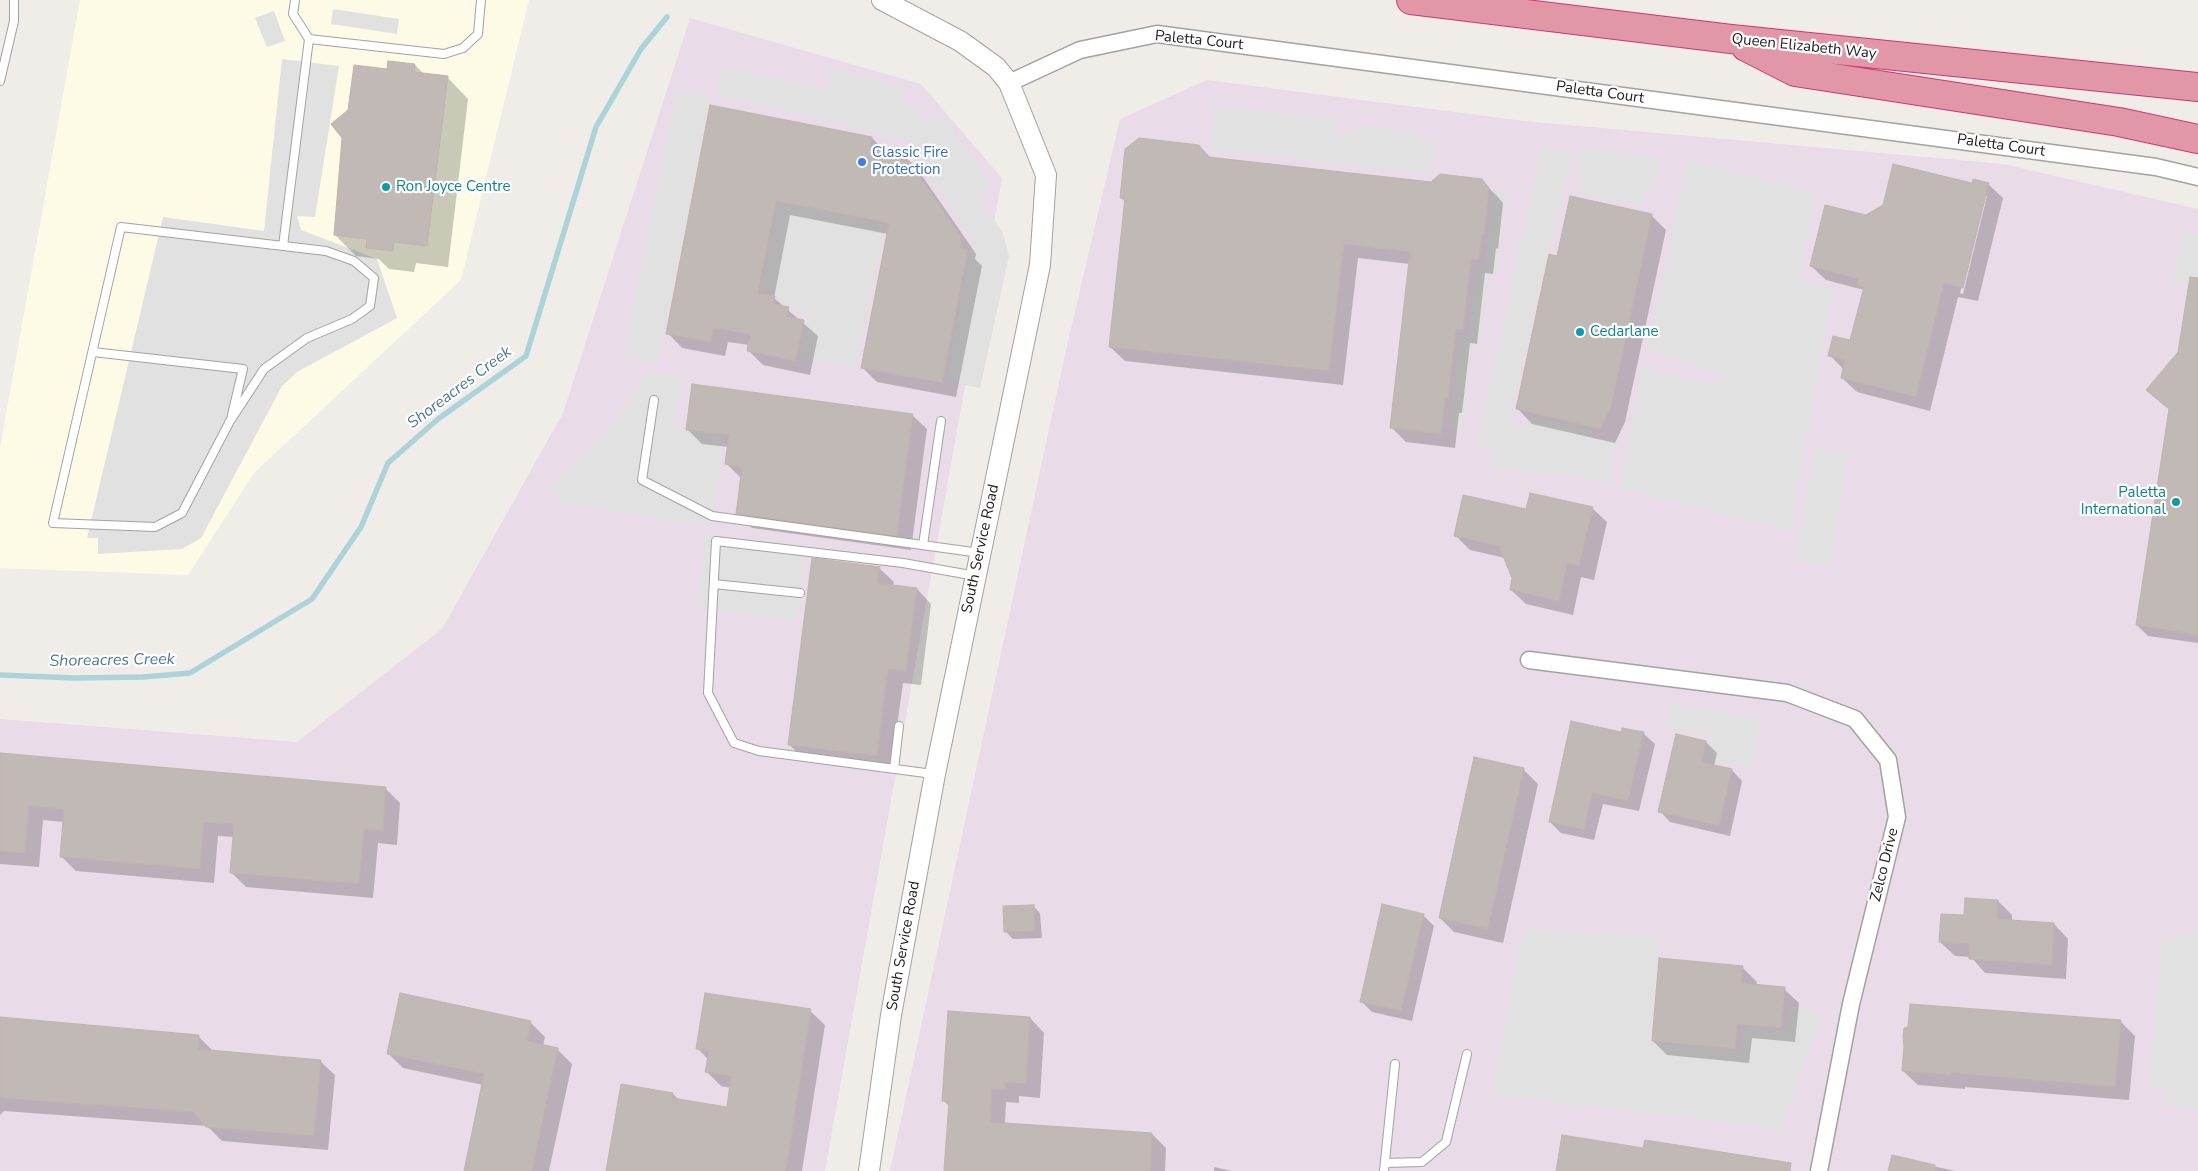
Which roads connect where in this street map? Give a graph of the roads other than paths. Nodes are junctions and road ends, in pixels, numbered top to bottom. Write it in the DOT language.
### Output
graph roads {
  1 [pos="14,0"];
  2 [pos="295,0"];
  3 [pos="482,0"];
  4 [pos="882,0"];
  5 [pos="1411,0"];
  6 [pos="309,39"];
  7 [pos="1732,39"];
  8 [pos="0,80"];
  9 [pos="1008,83"];
  10 [pos="2198,87"];
  11 [pos="2198,139"];
  12 [pos="2198,177"];
  13 [pos="283,246"];
  14 [pos="93,352"];
  15 [pos="654,400"];
  16 [pos="230,421"];
  17 [pos="941,421"];
  18 [pos="923,545"];
  19 [pos="980,553"];
  20 [pos="976,576"];
  21 [pos="714,584"];
  22 [pos="800,592"];
  23 [pos="1529,660"];
  24 [pos="899,726"];
  25 [pos="894,769"];
  26 [pos="935,774"];
  27 [pos="1468,1054"];
  28 [pos="1395,1064"];
  29 [pos="1422,1162"];
  30 [pos="1384,1167"];
  31 [pos="869,1171"];
  32 [pos="1421,1171"];
  33 [pos="1819,1171"];
  1 -- 8 [label="lane"];
  2 -- 6 [label="lane"];
  3 -- 6 [label="lane"];
  4 -- 9 [label="street, South Service Road"];
  5 -- 7 [label="highway, Queen Elizabeth Way"];
  6 -- 13 [label="lane"];
  7 -- 10 [label="highway, Queen Elizabeth Way"];
  7 -- 11 [label="highway"];
  9 -- 12 [label="street, Paletta Court"];
  9 -- 19 [label="street, South Service Road"];
  13 -- 14 [label="lane"];
  13 -- 16 [label="lane"];
  14 -- 16 [label="lane"];
  14 -- 16 [label="lane"];
  15 -- 18 [label="lane"];
  17 -- 18 [label="lane"];
  18 -- 19 [label="lane"];
  19 -- 20 [label="street, South Service Road"];
  20 -- 21 [label="lane"];
  20 -- 26 [label="street, South Service Road"];
  21 -- 22 [label="lane"];
  21 -- 25 [label="lane"];
  23 -- 33 [label="street, Zelco Drive"];
  24 -- 25 [label="lane"];
  25 -- 26 [label="lane"];
  26 -- 31 [label="street, South Service Road"];
  27 -- 29 [label="lane"];
  28 -- 30 [label="lane"];
  29 -- 30 [label="lane"];
  29 -- 32 [label="lane"];
}
